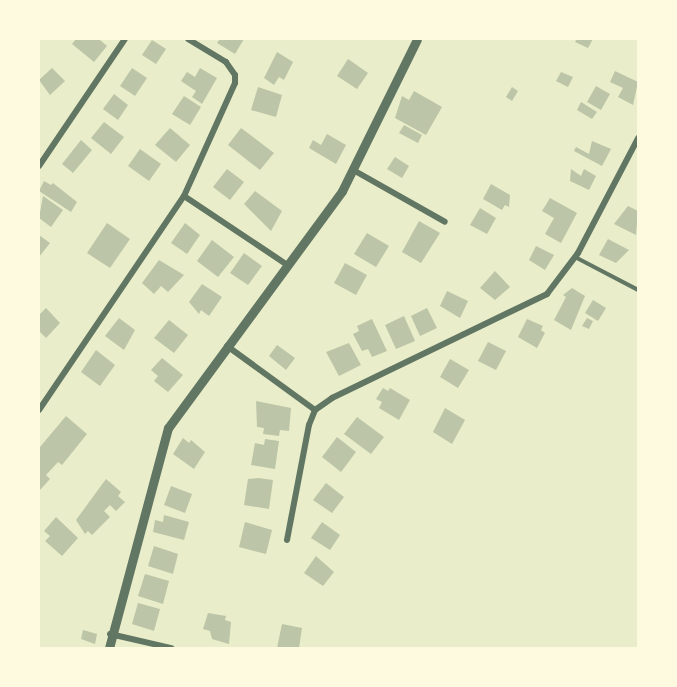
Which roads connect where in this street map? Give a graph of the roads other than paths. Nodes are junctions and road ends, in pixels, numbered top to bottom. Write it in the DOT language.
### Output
graph roads {
  1 [pos="125,39"];
  2 [pos="188,39"];
  3 [pos="417,39"];
  4 [pos="638,138"];
  5 [pos="39,166"];
  6 [pos="355,171"];
  7 [pos="184,196"];
  8 [pos="445,222"];
  9 [pos="575,257"];
  10 [pos="289,266"];
  11 [pos="638,290"];
  12 [pos="227,346"];
  13 [pos="39,410"];
  14 [pos="315,410"];
  15 [pos="286,540"];
  16 [pos="110,634"];
  17 [pos="109,648"];
  18 [pos="171,648"];
  1 -- 5 [label="street"];
  2 -- 7 [label="street"];
  3 -- 6 [label="street"];
  4 -- 9 [label="street"];
  6 -- 8 [label="street"];
  6 -- 10 [label="street"];
  7 -- 10 [label="street"];
  7 -- 13 [label="street"];
  9 -- 11 [label="lane"];
  9 -- 14 [label="street"];
  10 -- 12 [label="street"];
  12 -- 14 [label="street"];
  12 -- 16 [label="street"];
  14 -- 15 [label="street"];
  16 -- 17 [label="street"];
  16 -- 18 [label="street"];
}
